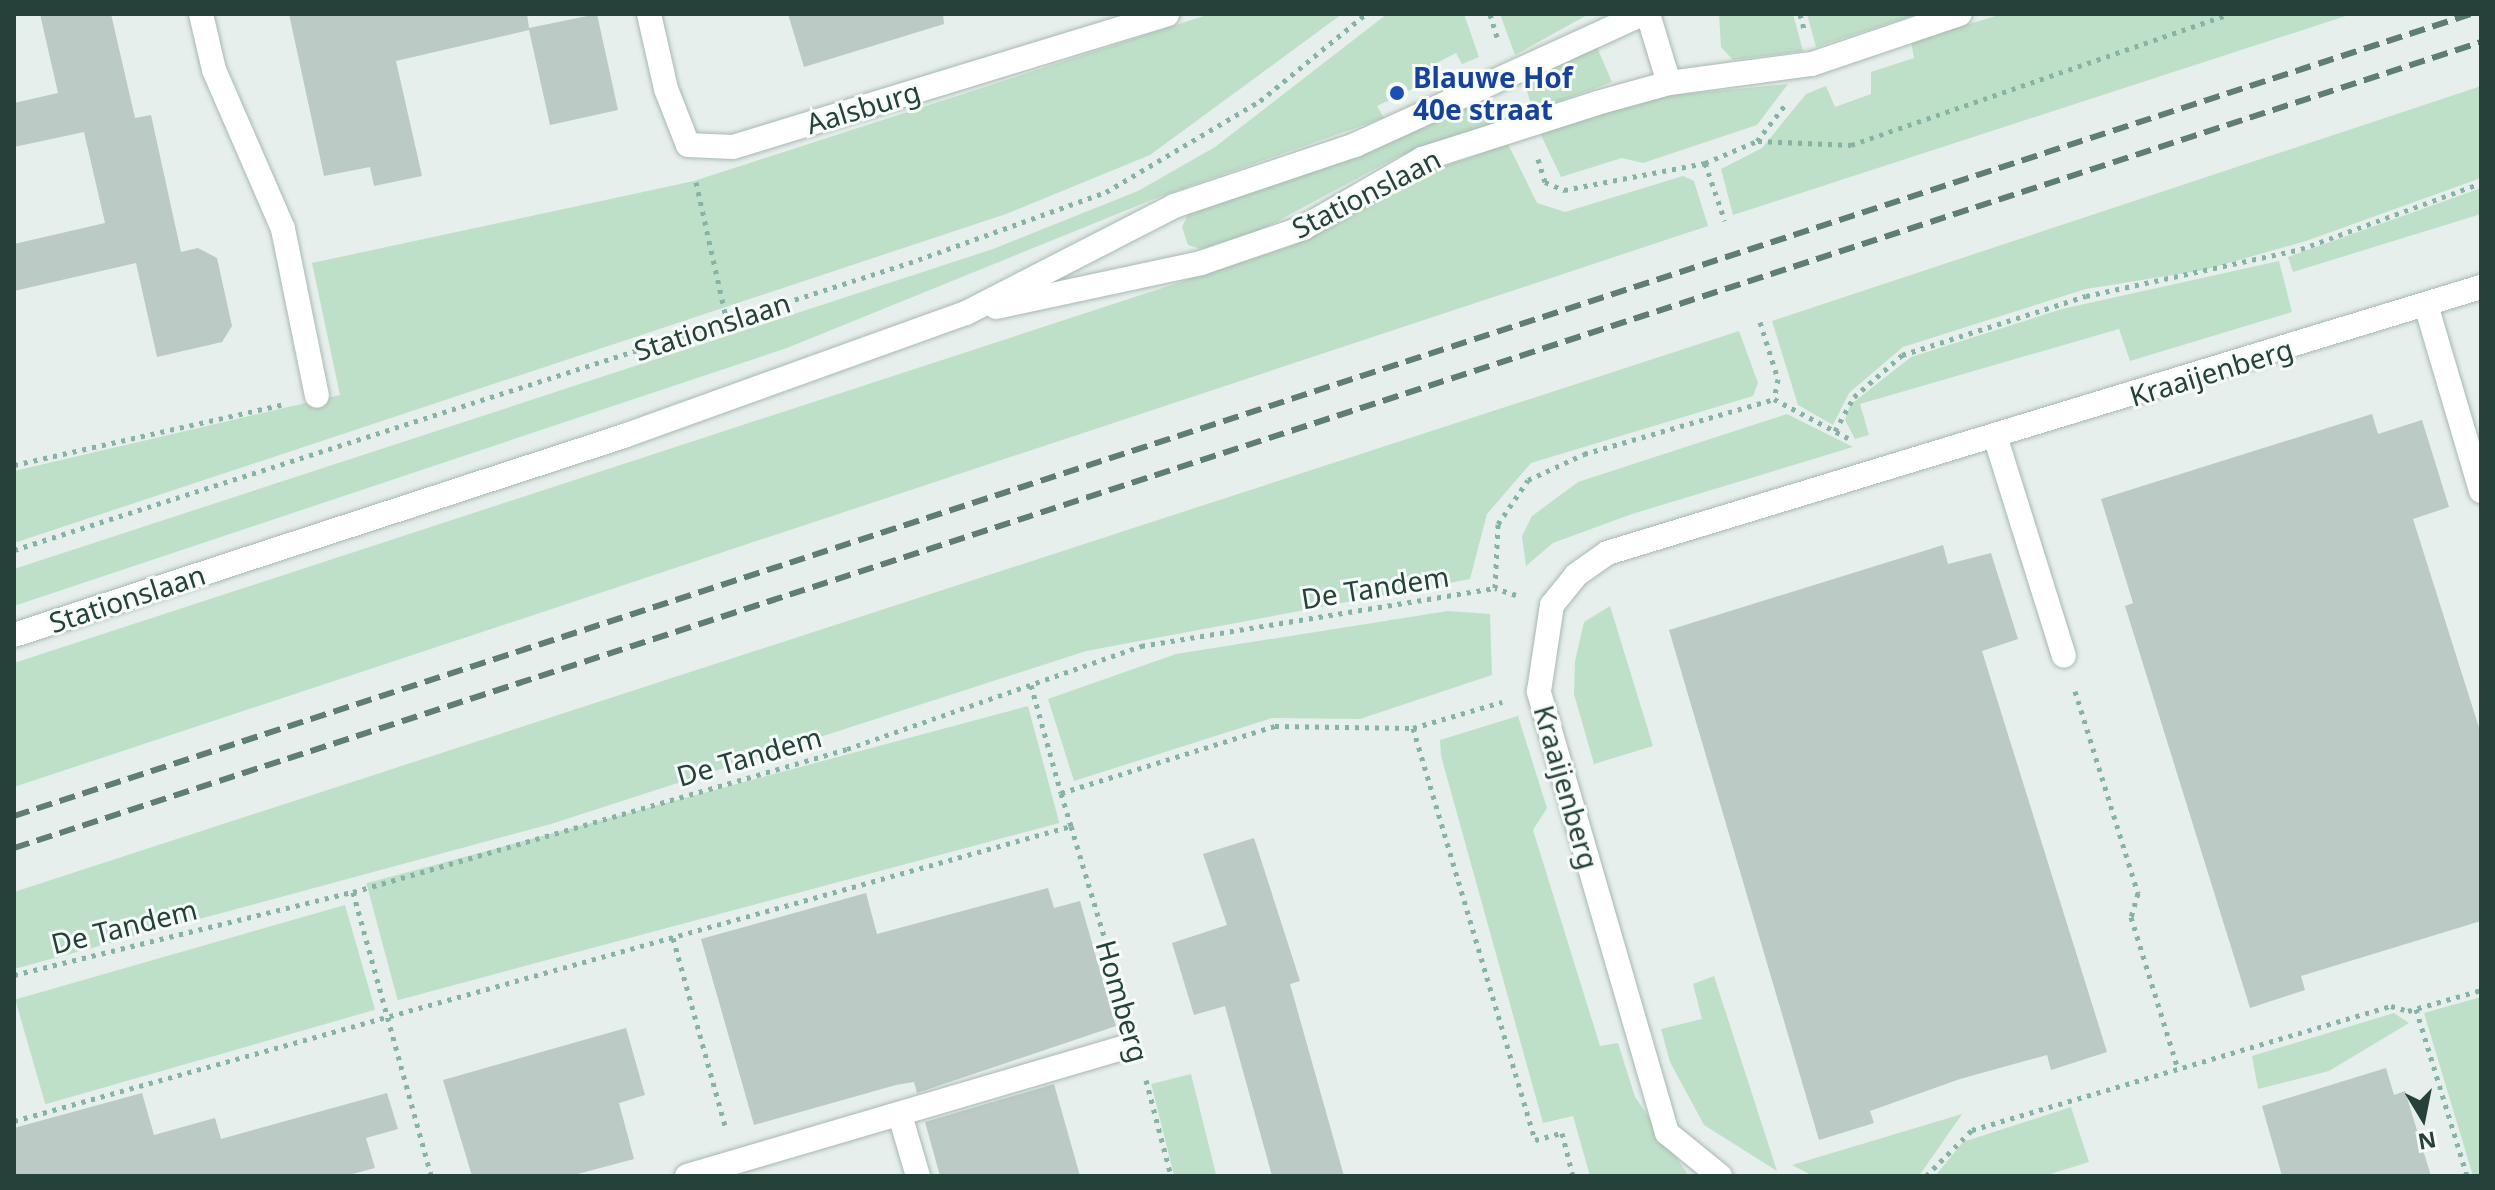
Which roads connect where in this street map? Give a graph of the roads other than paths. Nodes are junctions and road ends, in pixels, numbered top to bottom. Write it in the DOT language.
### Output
graph roads {
  1 [pos="201,14"];
  2 [pos="649,14"];
  3 [pos="1167,14"];
  4 [pos="1642,14"];
  5 [pos="1648,14"];
  6 [pos="1960,14"];
  7 [pos="1669,83"];
  8 [pos="2481,287"];
  9 [pos="2426,305"];
  10 [pos="966,313"];
  11 [pos="317,396"];
  12 [pos="1996,439"];
  13 [pos="2481,491"];
  14 [pos="14,635"];
  15 [pos="2064,656"];
  16 [pos="1126,1047"];
  17 [pos="900,1115"];
  18 [pos="766,1165"];
  19 [pos="687,1176"];
  20 [pos="918,1176"];
  21 [pos="1720,1176"];
  1 -- 11 [label="street"];
  2 -- 3 [label="street, Aalsburg"];
  4 -- 10 [label="street, Stationslaan"];
  5 -- 7 [label="street"];
  6 -- 7 [label="street, Stationslaan"];
  7 -- 10 [label="street, Stationslaan"];
  8 -- 9 [label="street, Kraaijenberg"];
  9 -- 12 [label="street, Kraaijenberg"];
  9 -- 13 [label="street"];
  10 -- 14 [label="street, Stationslaan"];
  12 -- 15 [label="street"];
  12 -- 21 [label="street, Kraaijenberg"];
  16 -- 17 [label="street, Homberg"];
  17 -- 18 [label="street, Homberg"];
  17 -- 20 [label="street"];
  18 -- 19 [label="street, Homberg"];
}
